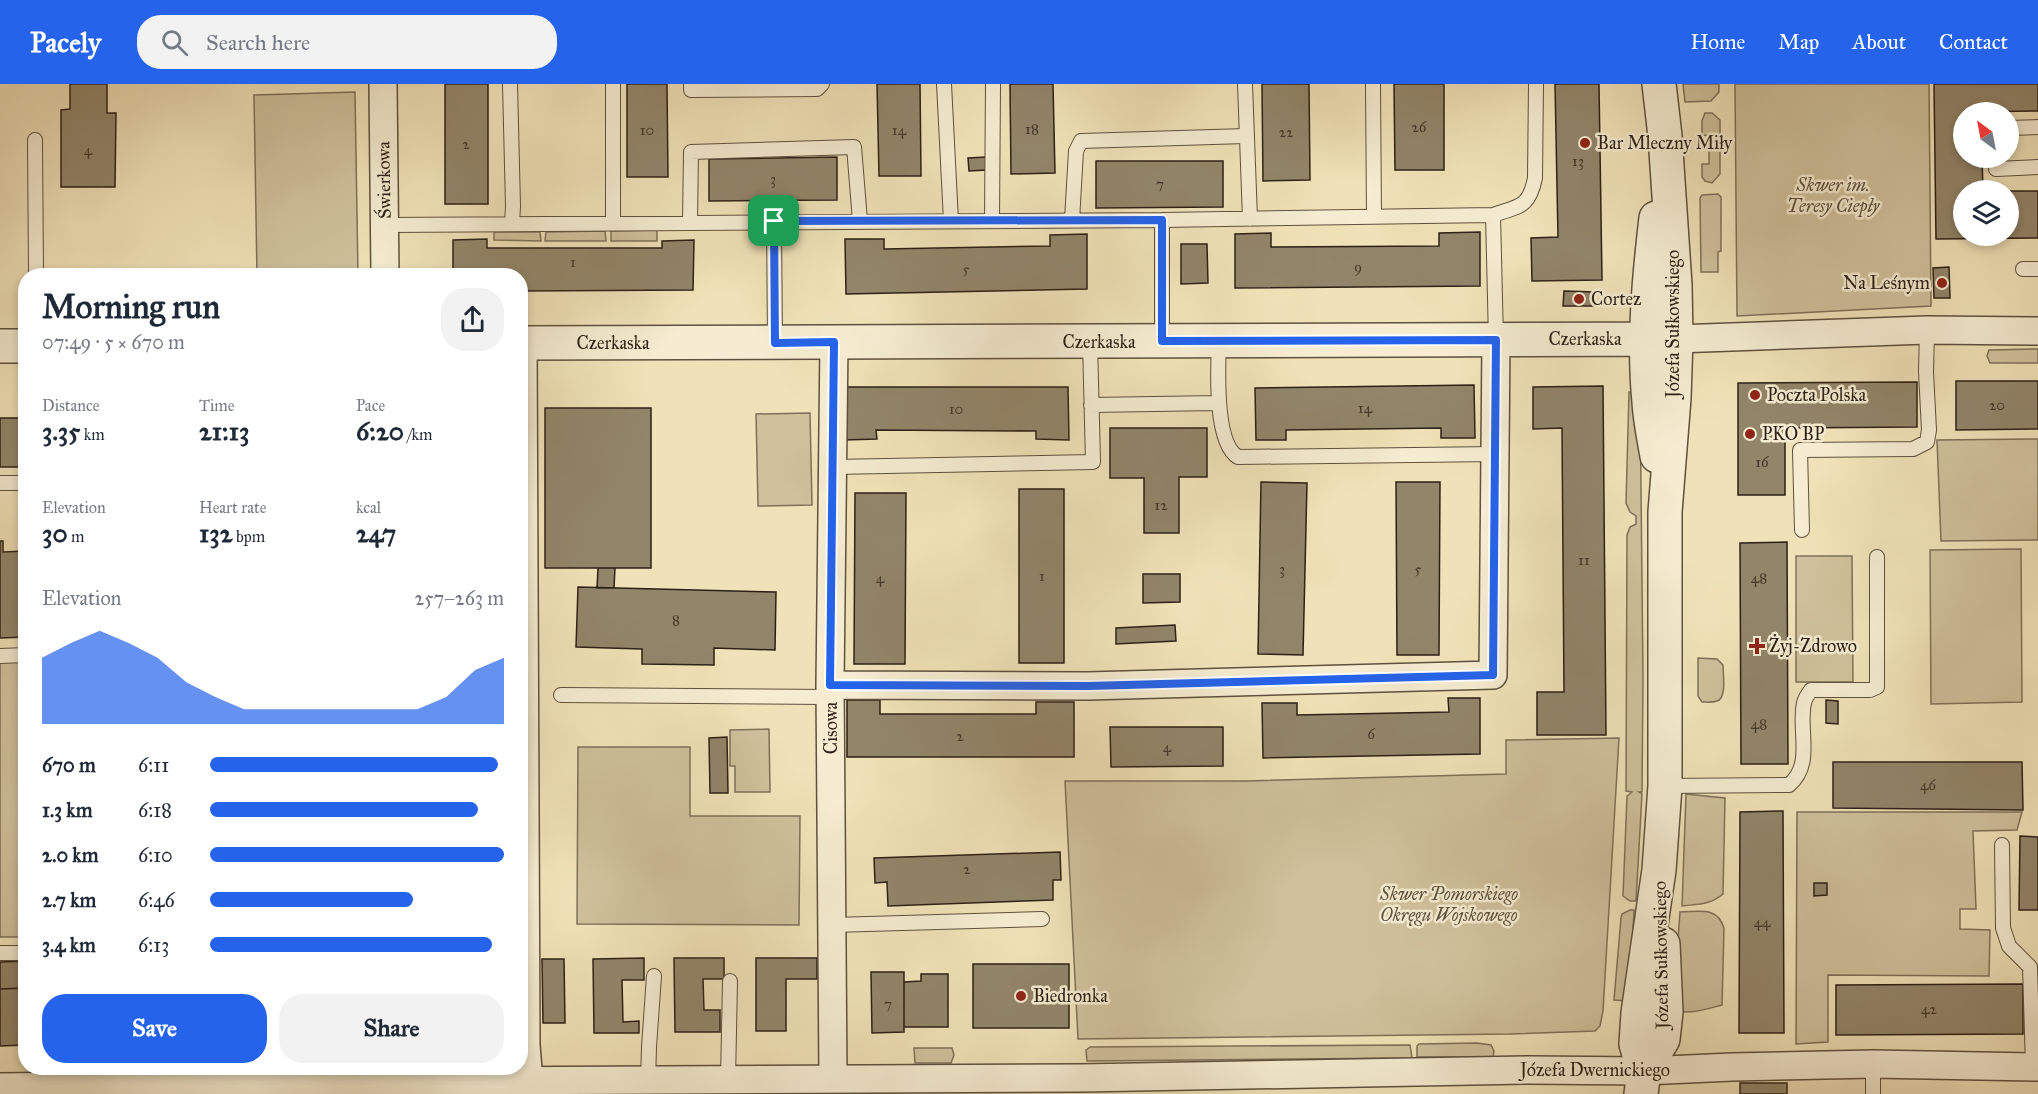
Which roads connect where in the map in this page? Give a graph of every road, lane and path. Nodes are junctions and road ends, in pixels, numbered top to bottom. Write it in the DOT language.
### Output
graph roads {
  1 [pos="382,84"];
  2 [pos="510,84"];
  3 [pos="613,84"];
  4 [pos="691,84"];
  5 [pos="822,84"];
  6 [pos="944,84"];
  7 [pos="993,84"];
  8 [pos="1245,84"];
  9 [pos="1373,84"];
  10 [pos="1536,84"];
  11 [pos="1660,88"];
  12 [pos="2038,127"];
  13 [pos="2019,128"];
  14 [pos="1246,136"];
  15 [pos="35,141"];
  16 [pos="2038,167"];
  17 [pos="1996,168"];
  18 [pos="2017,168"];
  19 [pos="2019,168"];
  20 [pos="1493,215"];
  21 [pos="1374,217"];
  22 [pos="1250,219"];
  23 [pos="1072,220"];
  24 [pos="1162,220"];
  25 [pos="774,221"];
  26 [pos="860,221"];
  27 [pos="951,221"];
  28 [pos="992,221"];
  29 [pos="690,222"];
  30 [pos="612,223"];
  31 [pos="512,224"];
  32 [pos="385,225"];
  33 [pos="36,268"];
  34 [pos="385,268"];
  35 [pos="2023,269"];
  36 [pos="2038,269"];
  37 [pos="1927,330"];
  38 [pos="2038,331"];
  39 [pos="1662,339"];
  40 [pos="1496,340"];
  41 [pos="1162,341"];
  42 [pos="1219,341"];
  43 [pos="834,342"];
  44 [pos="1090,342"];
  45 [pos="775,343"];
  46 [pos="528,344"];
  47 [pos="0,346"];
  48 [pos="18,346"];
  49 [pos="1218,403"];
  50 [pos="1091,405"];
  51 [pos="1496,454"];
  52 [pos="833,467"];
  53 [pos="0,483"];
  54 [pos="18,483"];
  55 [pos="1802,530"];
  56 [pos="1877,557"];
  57 [pos="18,655"];
  58 [pos="0,656"];
  59 [pos="830,691"];
  60 [pos="561,694"];
  61 [pos="1665,786"];
  62 [pos="2002,845"];
  63 [pos="1042,919"];
  64 [pos="832,925"];
  65 [pos="18,952"];
  66 [pos="0,953"];
  67 [pos="654,976"];
  68 [pos="730,981"];
  69 [pos="1873,1064"];
  70 [pos="2036,1067"];
  71 [pos="528,1075"];
  72 [pos="833,1078"];
  73 [pos="728,1080"];
  74 [pos="648,1081"];
  75 [pos="183,1082"];
  76 [pos="528,1082"];
  77 [pos="1643,1083"];
  78 [pos="433,1088"];
  79 [pos="484,1088"];
  80 [pos="12,1089"];
  81 [pos="130,1090"];
  82 [pos="1873,1094"];
  1 -- 32 [label="street, Świerkowa"];
  2 -- 31 [label="lane"];
  3 -- 30 [label="lane"];
  4 -- 5 [label="lane"];
  6 -- 27 [label="lane"];
  7 -- 28 [label="lane"];
  8 -- 14 [label="lane"];
  9 -- 21 [label="lane"];
  10 -- 20 [label="lane"];
  11 -- 39 [label="street, Józefa Sułkowskiego"];
  12 -- 13 [label="lane"];
  14 -- 22 [label="lane"];
  14 -- 23 [label="lane"];
  15 -- 33 [label="lane"];
  16 -- 19 [label="lane"];
  17 -- 18 [label="lane"];
  20 -- 21 [label="lane"];
  20 -- 40 [label="lane"];
  21 -- 22 [label="lane"];
  22 -- 24 [label="lane"];
  23 -- 24 [label="lane"];
  23 -- 28 [label="lane"];
  24 -- 41 [label="lane"];
  25 -- 26 [label="lane"];
  25 -- 29 [label="lane"];
  25 -- 45 [label="lane"];
  26 -- 27 [label="lane"];
  26 -- 29 [label="lane"];
  27 -- 28 [label="lane"];
  29 -- 30 [label="lane"];
  30 -- 31 [label="lane"];
  31 -- 32 [label="lane"];
  32 -- 34 [label="street, Świerkowa"];
  35 -- 36 [label="lane"];
  37 -- 38 [label="street, Czerkaska"];
  37 -- 39 [label="street, Czerkaska"];
  37 -- 55 [label="lane"];
  39 -- 40 [label="street, Czerkaska"];
  39 -- 61 [label="street, Józefa Sułkowskiego"];
  40 -- 42 [label="street, Czerkaska"];
  40 -- 51 [label="street"];
  41 -- 42 [label="street, Czerkaska"];
  41 -- 44 [label="street, Czerkaska"];
  42 -- 49 [label="lane"];
  43 -- 44 [label="street, Czerkaska"];
  43 -- 45 [label="street, Czerkaska"];
  43 -- 52 [label="street, Cisowa"];
  44 -- 50 [label="lane"];
  45 -- 46 [label="street, Czerkaska"];
  47 -- 48 [label="street"];
  49 -- 50 [label="lane"];
  49 -- 51 [label="lane"];
  50 -- 52 [label="lane"];
  51 -- 59 [label="street"];
  52 -- 59 [label="street, Cisowa"];
  53 -- 54 [label="lane"];
  56 -- 61 [label="lane"];
  57 -- 58 [label="lane"];
  59 -- 60 [label="lane"];
  59 -- 64 [label="street, Cisowa"];
  61 -- 77 [label="street, Józefa Sułkowskiego"];
  62 -- 70 [label="lane"];
  63 -- 64 [label="lane"];
  64 -- 72 [label="street, Cisowa"];
  65 -- 66 [label="lane"];
  67 -- 74 [label="lane"];
  68 -- 73 [label="lane"];
  69 -- 70 [label="street, Józefa Dwernickiego"];
  69 -- 77 [label="street, Józefa Dwernickiego"];
  69 -- 82 [label="lane"];
  71 -- 76 [label="street"];
  72 -- 73 [label="street, Józefa Dwernickiego"];
  72 -- 77 [label="street, Józefa Dwernickiego"];
  73 -- 74 [label="street, Józefa Dwernickiego"];
  74 -- 76 [label="street, Józefa Dwernickiego"];
  75 -- 78 [label="street, Józefa Dwernickiego"];
  75 -- 81 [label="street, Józefa Dwernickiego"];
  76 -- 79 [label="street, Józefa Dwernickiego"];
  78 -- 79 [label="street, Józefa Dwernickiego"];
  80 -- 81 [label="street, Józefa Dwernickiego"];
}
